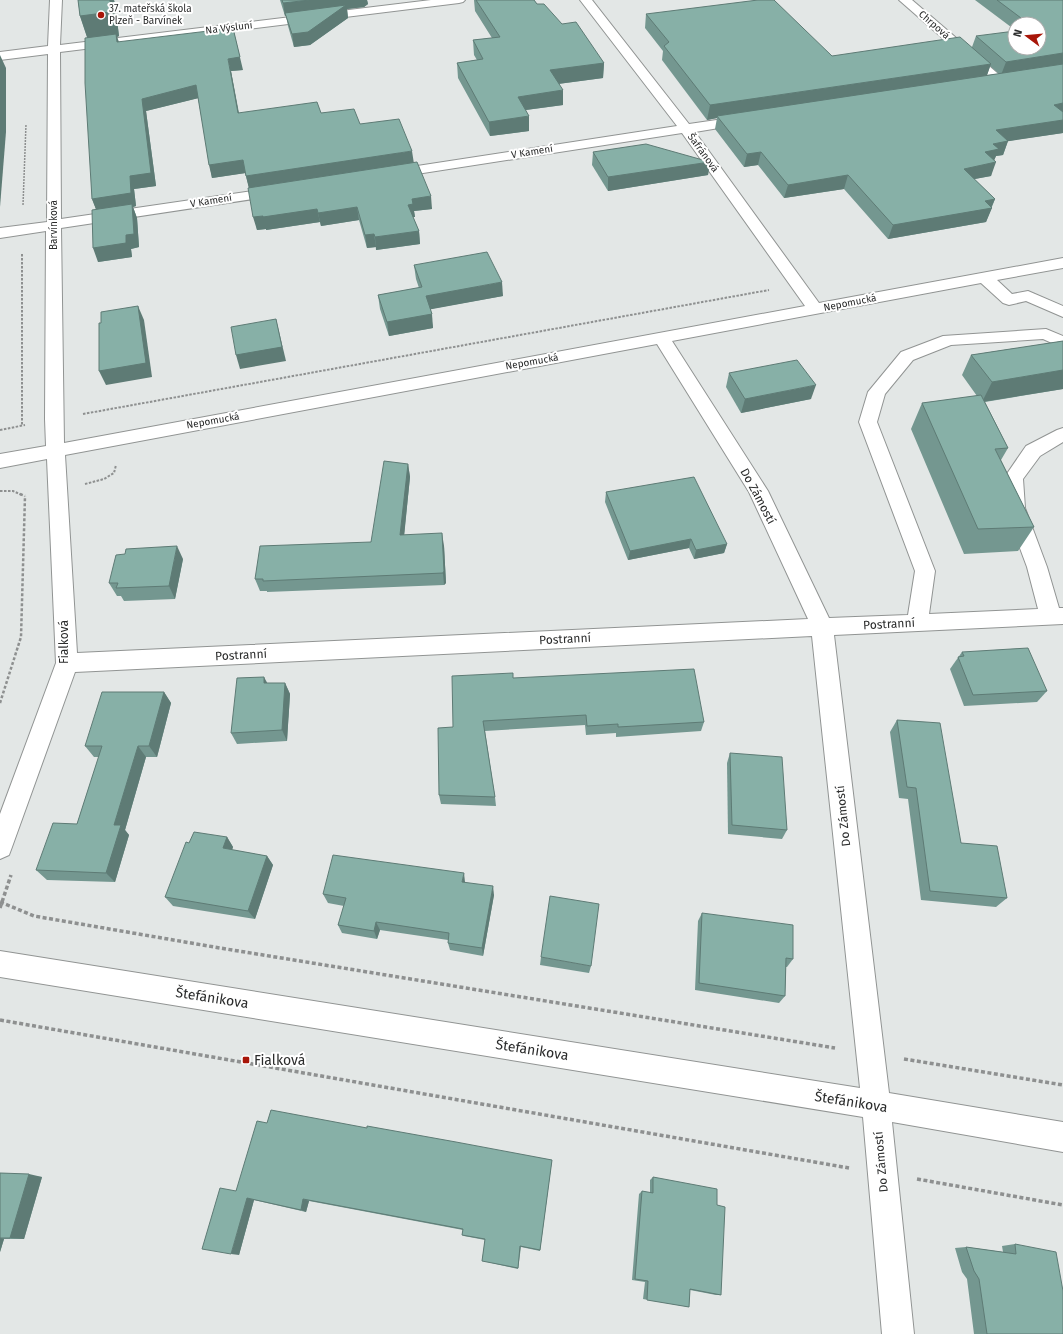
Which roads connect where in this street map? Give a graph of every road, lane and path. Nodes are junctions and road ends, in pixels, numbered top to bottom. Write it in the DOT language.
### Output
graph roads {
  1 [pos="56,0"];
  2 [pos="459,0"];
  3 [pos="586,0"];
  4 [pos="905,0"];
  5 [pos="54,50"];
  6 [pos="0,56"];
  7 [pos="1013,79"];
  8 [pos="999,81"];
  9 [pos="983,83"];
  10 [pos="756,118"];
  11 [pos="686,129"];
  12 [pos="379,176"];
  13 [pos="293,189"];
  14 [pos="54,225"];
  15 [pos="0,233"];
  16 [pos="1063,263"];
  17 [pos="985,278"];
  18 [pos="798,285"];
  19 [pos="815,309"];
  20 [pos="1063,312"];
  21 [pos="662,338"];
  22 [pos="1063,344"];
  23 [pos="54,419"];
  24 [pos="0,430"];
  25 [pos="1063,434"];
  26 [pos="56,450"];
  27 [pos="0,460"];
  28 [pos="25,496"];
  29 [pos="1057,617"];
  30 [pos="917,623"];
  31 [pos="822,627"];
  32 [pos="67,663"];
  33 [pos="0,703"];
  34 [pos="0,847"];
  35 [pos="0,902"];
  36 [pos="0,964"];
  37 [pos="0,1020"];
  38 [pos="870,1054"];
  39 [pos="1063,1085"];
  40 [pos="876,1105"];
  41 [pos="1063,1137"];
  42 [pos="882,1173"];
  43 [pos="1063,1205"];
  44 [pos="898,1334"];
  1 -- 5 [label="street, Barvínková"];
  2 -- 5 [label="street, Na Výsluní"];
  3 -- 11 [label="street, Šafránová"];
  4 -- 8 [label="street, Chrpová"];
  5 -- 6 [label="street, Na Výsluní"];
  5 -- 14 [label="street, Barvínková"];
  7 -- 8 [label="street"];
  8 -- 9 [label="street"];
  10 -- 11 [label="street, V Kamení"];
  11 -- 12 [label="street, V Kamení"];
  11 -- 18 [label="street, Šafránová"];
  13 -- 14 [label="street, V Kamení"];
  14 -- 15 [label="street, V Kamení"];
  14 -- 23 [label="street, Barvínková"];
  16 -- 17 [label="street, Nepomucká"];
  17 -- 19 [label="street, Nepomucká"];
  17 -- 20 [label="street"];
  18 -- 19 [label="street, Šafránová"];
  18 -- 23 [label="path"];
  19 -- 21 [label="street, Nepomucká"];
  21 -- 26 [label="street, Nepomucká"];
  21 -- 31 [label="street, Do Zámostí"];
  22 -- 30 [label="street"];
  23 -- 24 [label="path"];
  23 -- 26 [label="street, Barvínková"];
  25 -- 29 [label="street"];
  26 -- 27 [label="street, Nepomucká"];
  26 -- 32 [label="street, Fialková"];
  28 -- 33 [label="path"];
  29 -- 30 [label="street, Postranní"];
  30 -- 31 [label="street, Postranní"];
  31 -- 32 [label="street, Postranní"];
  31 -- 38 [label="street, Do Zámostí"];
  32 -- 34 [label="street, Fialková"];
  35 -- 38 [label="path"];
  36 -- 40 [label="street, Štefánikova"];
  37 -- 42 [label="path"];
  38 -- 39 [label="path"];
  38 -- 40 [label="street, Do Zámostí"];
  40 -- 41 [label="street, Štefánikova"];
  40 -- 42 [label="street, Do Zámostí"];
  42 -- 43 [label="path"];
  42 -- 44 [label="street, Do Zámostí"];
}
